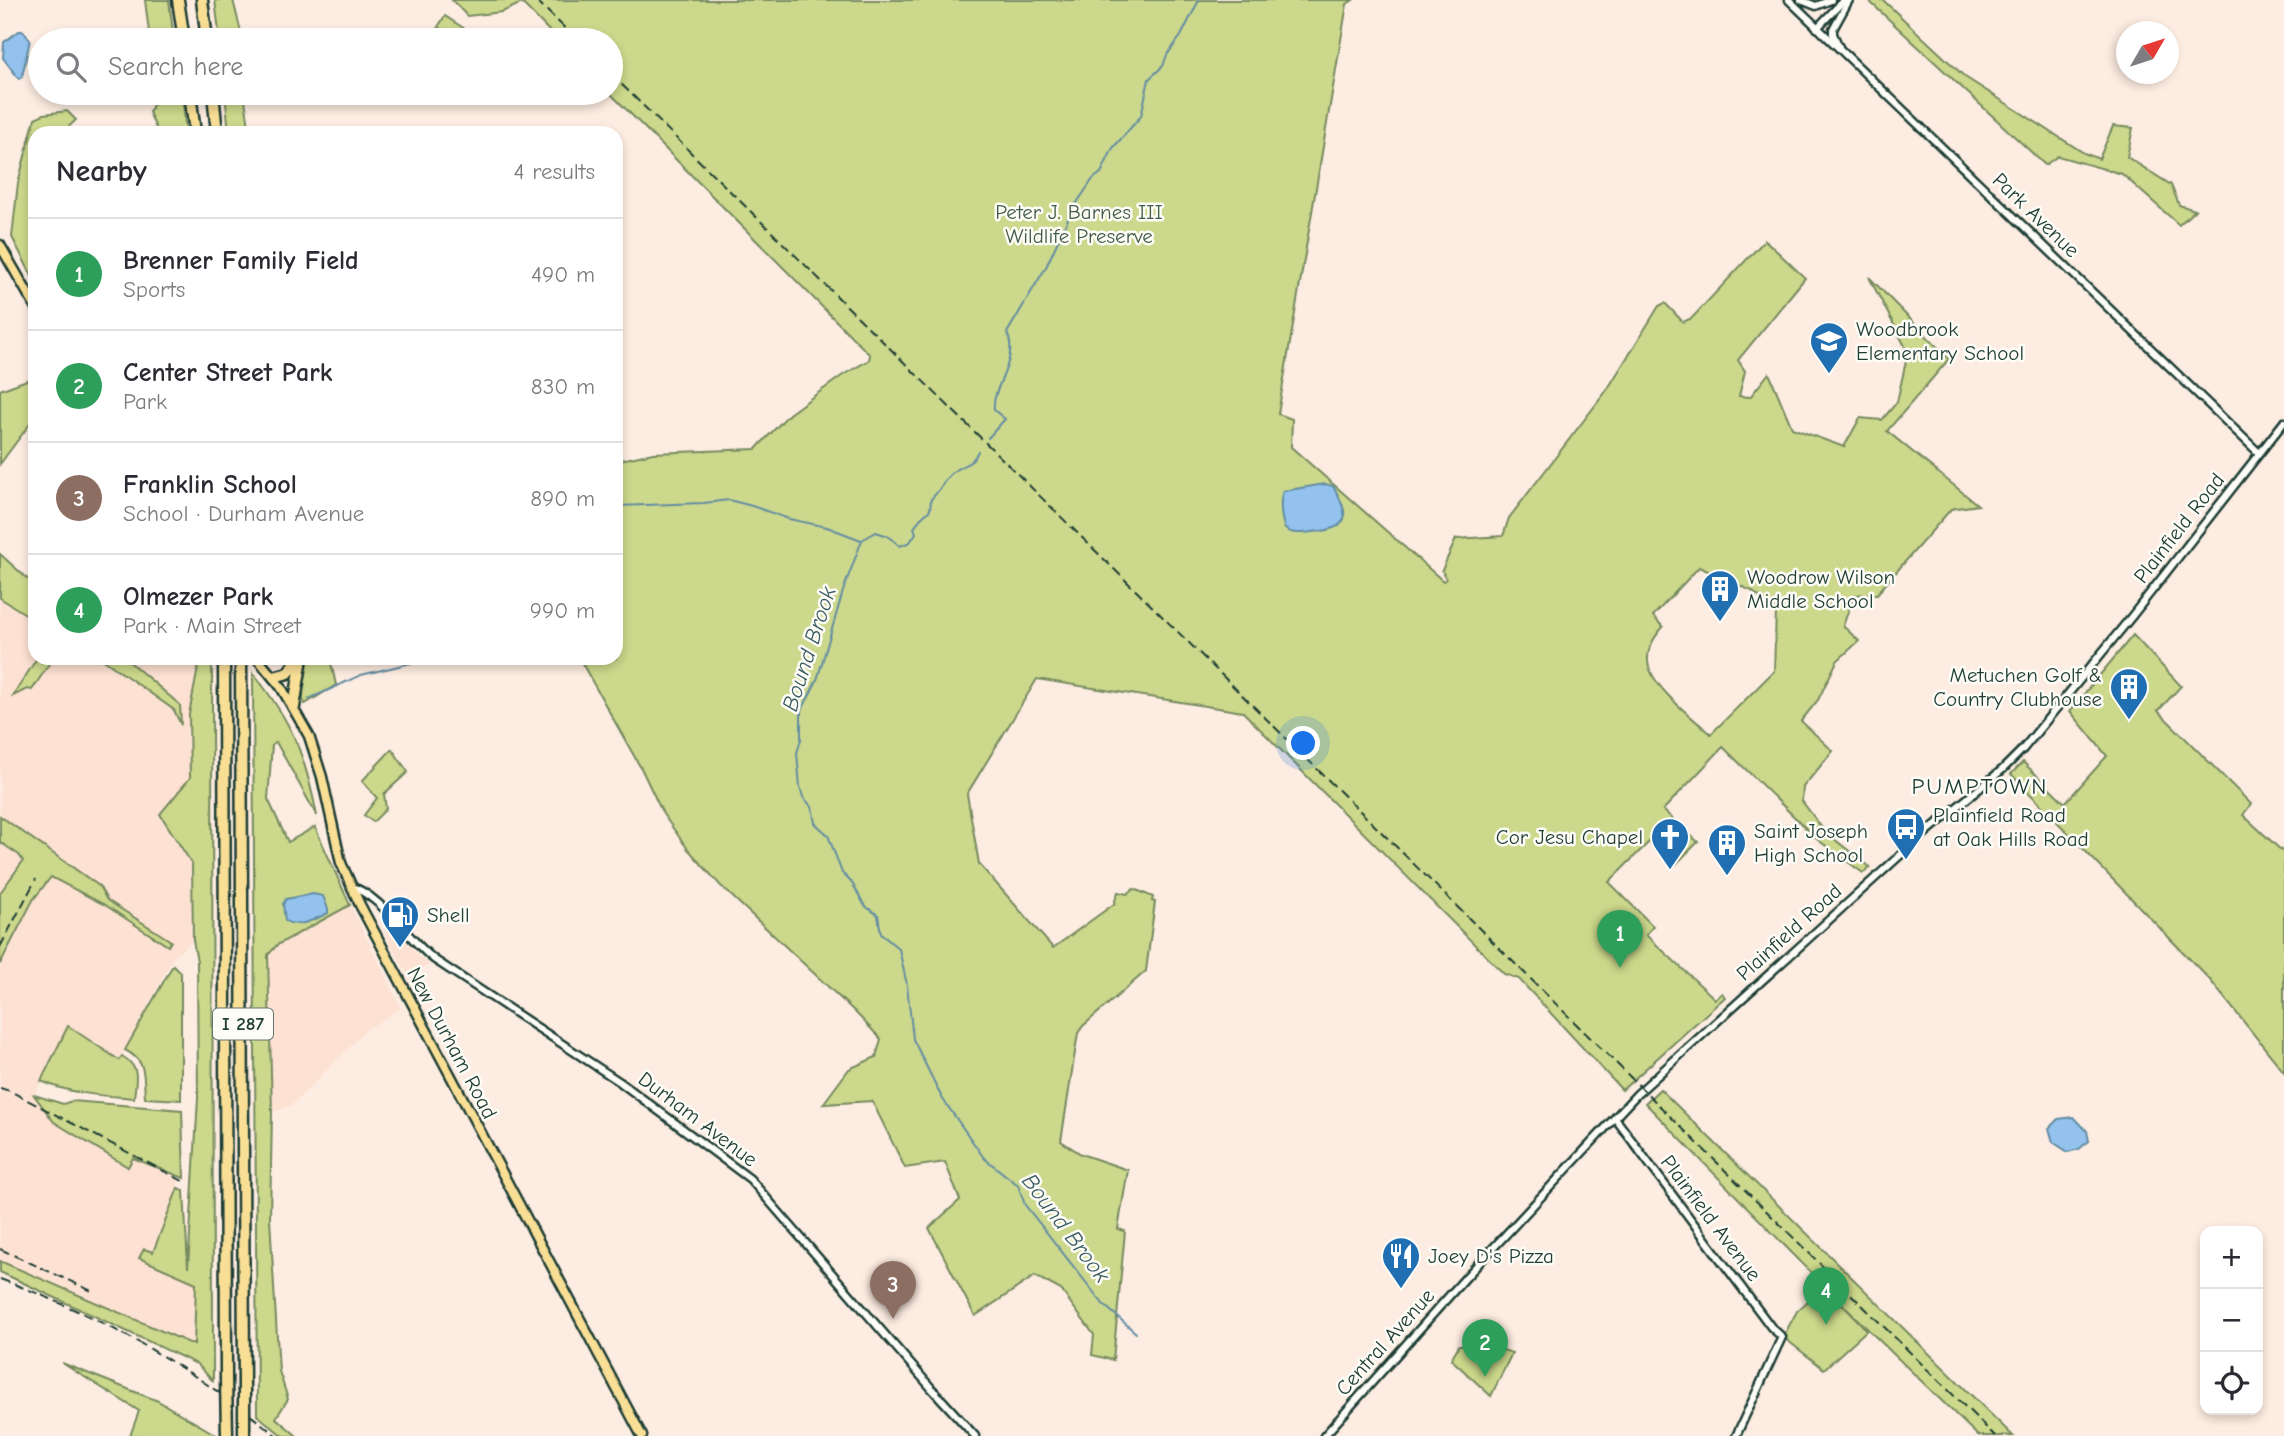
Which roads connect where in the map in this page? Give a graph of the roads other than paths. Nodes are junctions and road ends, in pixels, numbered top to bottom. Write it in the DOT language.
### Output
graph roads {
  1 [pos="178,0"];
  2 [pos="202,0"];
  3 [pos="1789,0"];
  4 [pos="1801,0"];
  5 [pos="1832,0"];
  6 [pos="1844,0"];
  7 [pos="1849,0"];
  8 [pos="182,28"];
  9 [pos="206,28"];
  10 [pos="1817,28"];
  11 [pos="1842,52"];
  12 [pos="192,105"];
  13 [pos="214,105"];
  14 [pos="194,126"];
  15 [pos="216,126"];
  16 [pos="0,245"];
  17 [pos="28,294"];
  18 [pos="2284,422"];
  19 [pos="2259,453"];
  20 [pos="223,665"];
  21 [pos="241,665"];
  22 [pos="263,665"];
  23 [pos="294,665"];
  24 [pos="299,665"];
  25 [pos="274,677"];
  26 [pos="294,707"];
  27 [pos="351,887"];
  28 [pos="1615,1118"];
  29 [pos="227,1436"];
  30 [pos="244,1436"];
  31 [pos="642,1436"];
  32 [pos="975,1436"];
  33 [pos="1324,1436"];
  34 [pos="1736,1436"];
  1 -- 8 [label="highway"];
  2 -- 9 [label="highway"];
  3 -- 10 [label="street, Park Avenue"];
  4 -- 5 [label="street"];
  6 -- 10 [label="street"];
  7 -- 11 [label="street"];
  10 -- 11 [label="street, Park Avenue"];
  11 -- 19 [label="street, Park Avenue"];
  12 -- 14 [label="highway"];
  13 -- 15 [label="highway"];
  16 -- 17 [label="main road"];
  18 -- 19 [label="street, Plainfield Road"];
  19 -- 28 [label="street, Plainfield Road"];
  20 -- 29 [label="highway, I 287, bridge"];
  21 -- 30 [label="highway, I 287, bridge"];
  22 -- 25 [label="main road, New Durham Road"];
  23 -- 25 [label="highway"];
  24 -- 26 [label="highway"];
  25 -- 26 [label="main road, New Durham Road"];
  26 -- 27 [label="main road, New Durham Road"];
  27 -- 31 [label="main road, New Durham Road"];
  27 -- 32 [label="street, Durham Avenue"];
  28 -- 33 [label="street, Central Avenue"];
  28 -- 34 [label="street, Plainfield Avenue"];
}
